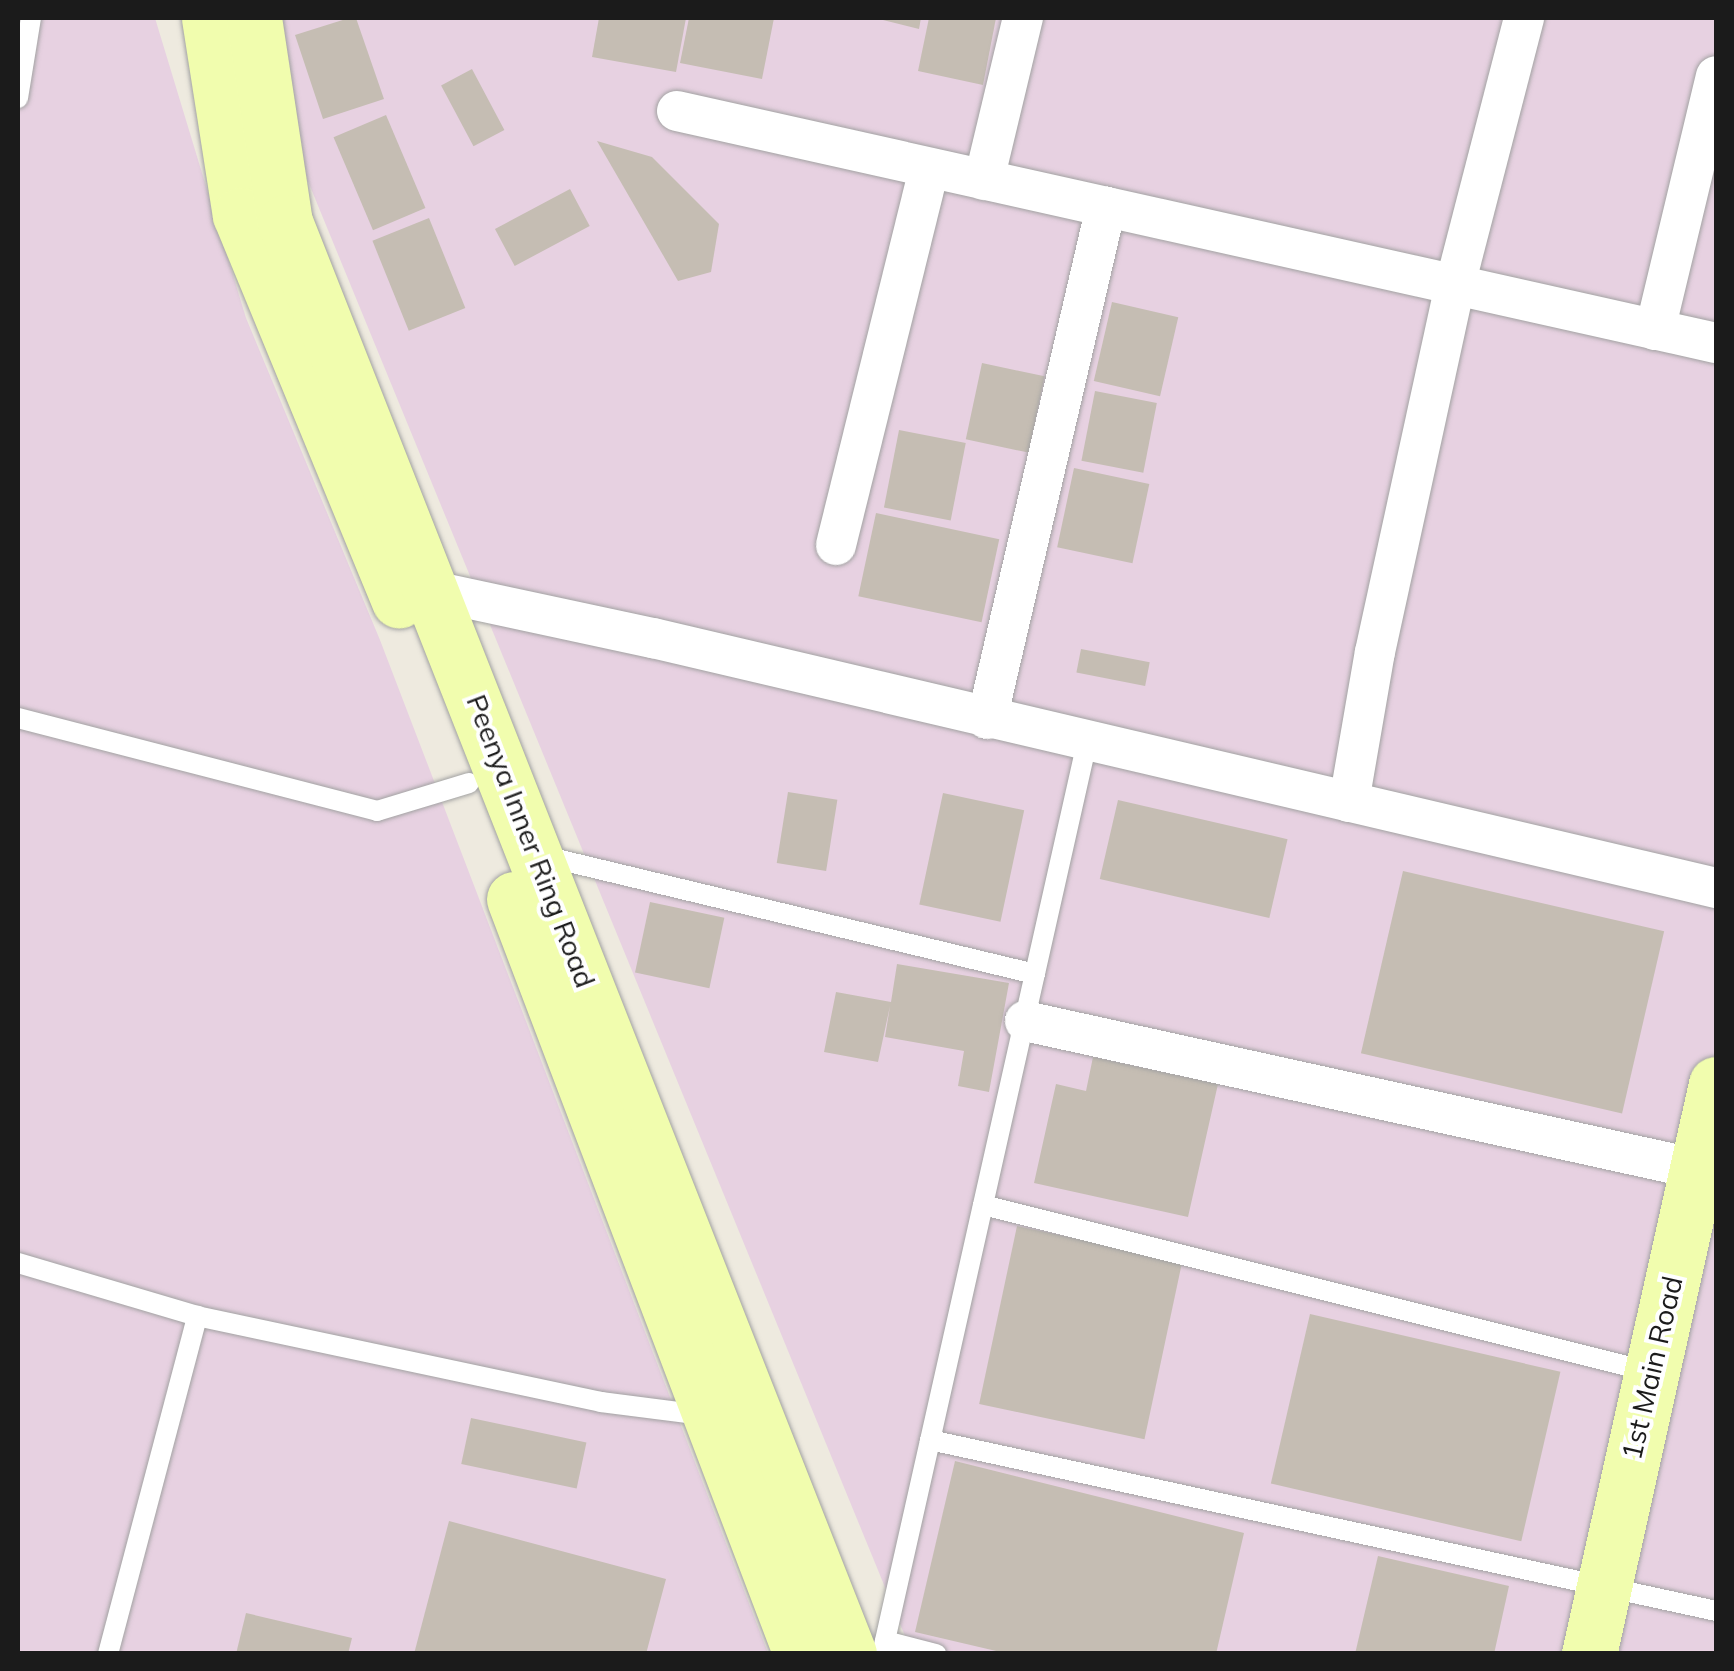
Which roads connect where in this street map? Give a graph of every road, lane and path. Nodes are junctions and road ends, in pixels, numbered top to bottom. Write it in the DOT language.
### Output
graph roads {
  1 [pos="31,18"];
  2 [pos="209,18"];
  3 [pos="254,18"];
  4 [pos="1023,18"];
  5 [pos="1524,18"];
  6 [pos="1716,76"];
  7 [pos="18,98"];
  8 [pos="677,112"];
  9 [pos="929,168"];
  10 [pos="984,180"];
  11 [pos="1106,207"];
  12 [pos="1455,285"];
  13 [pos="1655,330"];
  14 [pos="1716,344"];
  15 [pos="836,545"];
  16 [pos="433,591"];
  17 [pos="18,718"];
  18 [pos="987,719"];
  19 [pos="1088,742"];
  20 [pos="468,783"];
  21 [pos="1349,802"];
  22 [pos="537,855"];
  23 [pos="1716,888"];
  24 [pos="1035,974"];
  25 [pos="1024,1020"];
  26 [pos="1716,1084"];
  27 [pos="1697,1169"];
  28 [pos="983,1205"];
  29 [pos="18,1263"];
  30 [pos="197,1316"];
  31 [pos="1650,1372"];
  32 [pos="710,1416"];
  33 [pos="930,1440"];
  34 [pos="1603,1584"];
  35 [pos="1716,1610"];
  36 [pos="872,1649"];
  37 [pos="108,1654"];
  38 [pos="801,1654"];
  39 [pos="936,1654"];
  40 [pos="1589,1654"];
  1 -- 7 [label="lane"];
  2 -- 20 [label="main road, Peenya Inner Ring Road"];
  3 -- 16 [label="main road, Peenya Inner Ring Road"];
  4 -- 10 [label="street"];
  5 -- 12 [label="street"];
  6 -- 13 [label="street"];
  8 -- 9 [label="street"];
  9 -- 10 [label="street"];
  9 -- 15 [label="street"];
  10 -- 11 [label="street"];
  11 -- 12 [label="street"];
  11 -- 18 [label="street"];
  12 -- 13 [label="street"];
  12 -- 21 [label="street"];
  13 -- 14 [label="street"];
  16 -- 18 [label="street"];
  16 -- 22 [label="main road, Peenya Inner Ring Road"];
  17 -- 20 [label="lane"];
  18 -- 19 [label="street"];
  19 -- 21 [label="street"];
  19 -- 24 [label="lane"];
  20 -- 32 [label="main road, Peenya Inner Ring Road"];
  21 -- 23 [label="street"];
  22 -- 24 [label="lane"];
  22 -- 36 [label="main road, Peenya Inner Ring Road"];
  24 -- 25 [label="lane"];
  25 -- 27 [label="street"];
  25 -- 28 [label="lane"];
  26 -- 27 [label="main road, 1st Main Road"];
  27 -- 31 [label="main road, 1st Main Road"];
  28 -- 31 [label="lane"];
  28 -- 33 [label="lane"];
  29 -- 30 [label="lane"];
  30 -- 32 [label="lane"];
  30 -- 37 [label="lane"];
  31 -- 34 [label="main road, 1st Main Road"];
  32 -- 38 [label="main road, Peenya Inner Ring Road"];
  33 -- 34 [label="lane"];
  33 -- 36 [label="lane"];
  34 -- 35 [label="lane"];
  34 -- 40 [label="main road, 1st Main Road"];
  36 -- 39 [label="lane"];
}
